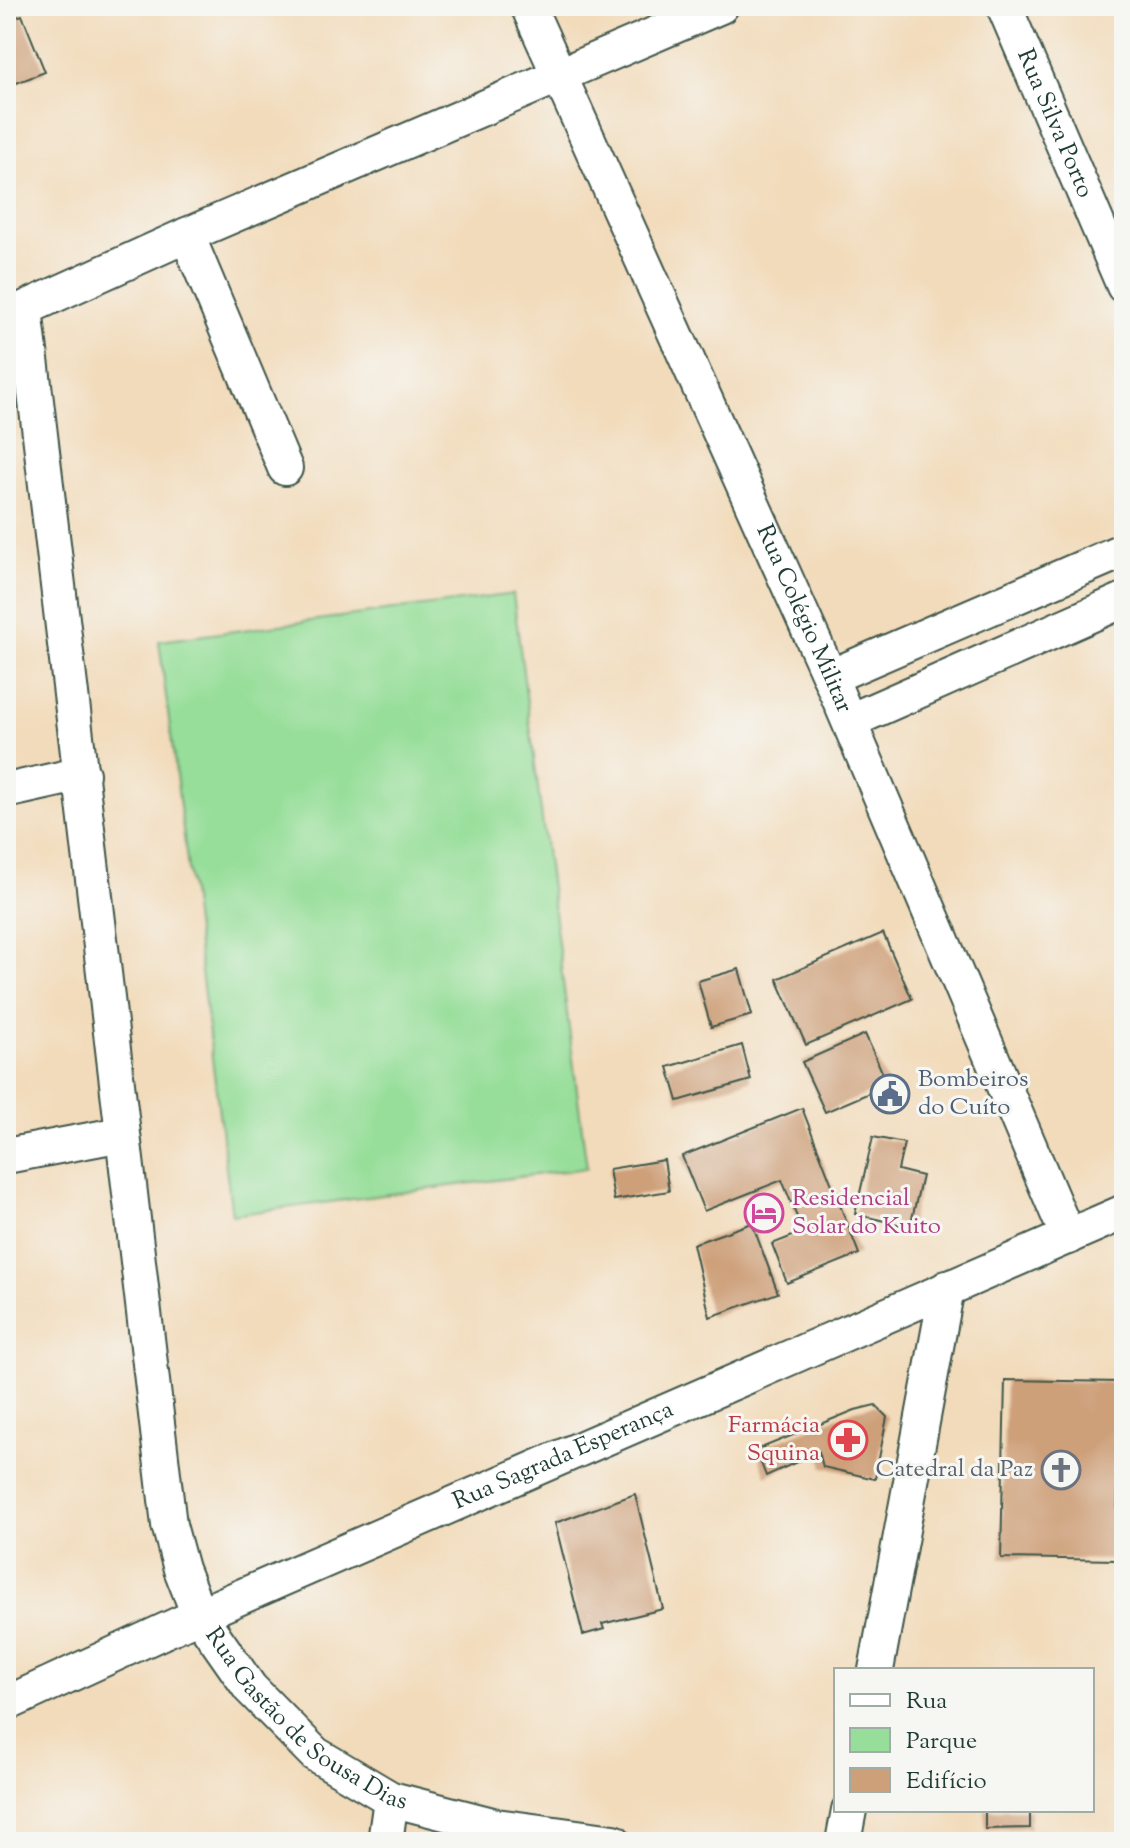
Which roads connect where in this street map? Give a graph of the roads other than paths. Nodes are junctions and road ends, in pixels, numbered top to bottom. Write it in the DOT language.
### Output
graph roads {
  1 [pos="528,6"];
  2 [pos="721,6"];
  3 [pos="1004,6"];
  4 [pos="559,77"];
  5 [pos="187,235"];
  6 [pos="1124,286"];
  7 [pos="16,313"];
  8 [pos="285,468"];
  9 [pos="1124,550"];
  10 [pos="1124,600"];
  11 [pos="992,607"];
  12 [pos="1011,649"];
  13 [pos="830,677"];
  14 [pos="850,721"];
  15 [pos="82,774"];
  16 [pos="6,791"];
  17 [pos="122,1134"];
  18 [pos="6,1156"];
  19 [pos="1124,1212"];
  20 [pos="1068,1237"];
  21 [pos="947,1288"];
  22 [pos="199,1615"];
  23 [pos="876,1668"];
  24 [pos="6,1704"];
  25 [pos="391,1799"];
  26 [pos="849,1812"];
  27 [pos="385,1842"];
  28 [pos="614,1842"];
  29 [pos="843,1842"];
  1 -- 4 [label="street, Rua Colégio Militar"];
  2 -- 4 [label="street"];
  3 -- 6 [label="street, Rua Silva Porto"];
  4 -- 5 [label="street"];
  4 -- 13 [label="street, Rua Colégio Militar"];
  5 -- 7 [label="street"];
  5 -- 8 [label="street"];
  7 -- 15 [label="street, Rua Gastão de Sousa Dias"];
  9 -- 11 [label="street"];
  10 -- 12 [label="street"];
  11 -- 12 [label="street"];
  11 -- 13 [label="street"];
  12 -- 14 [label="street"];
  13 -- 14 [label="street, Rua Colégio Militar"];
  14 -- 20 [label="street, Rua Colégio Militar"];
  15 -- 16 [label="street"];
  15 -- 17 [label="street, Rua Gastão de Sousa Dias"];
  17 -- 18 [label="street"];
  17 -- 22 [label="street, Rua Gastão de Sousa Dias"];
  19 -- 20 [label="street, Rua Sagrada Esperança"];
  20 -- 21 [label="street, Rua Sagrada Esperança"];
  21 -- 22 [label="street, Rua Sagrada Esperança"];
  21 -- 23 [label="street"];
  22 -- 24 [label="street, Rua Sagrada Esperança"];
  22 -- 25 [label="street, Rua Gastão de Sousa Dias"];
  25 -- 27 [label="street"];
  25 -- 28 [label="street, Rua Gastão de Sousa Dias"];
  26 -- 29 [label="street"];
}
